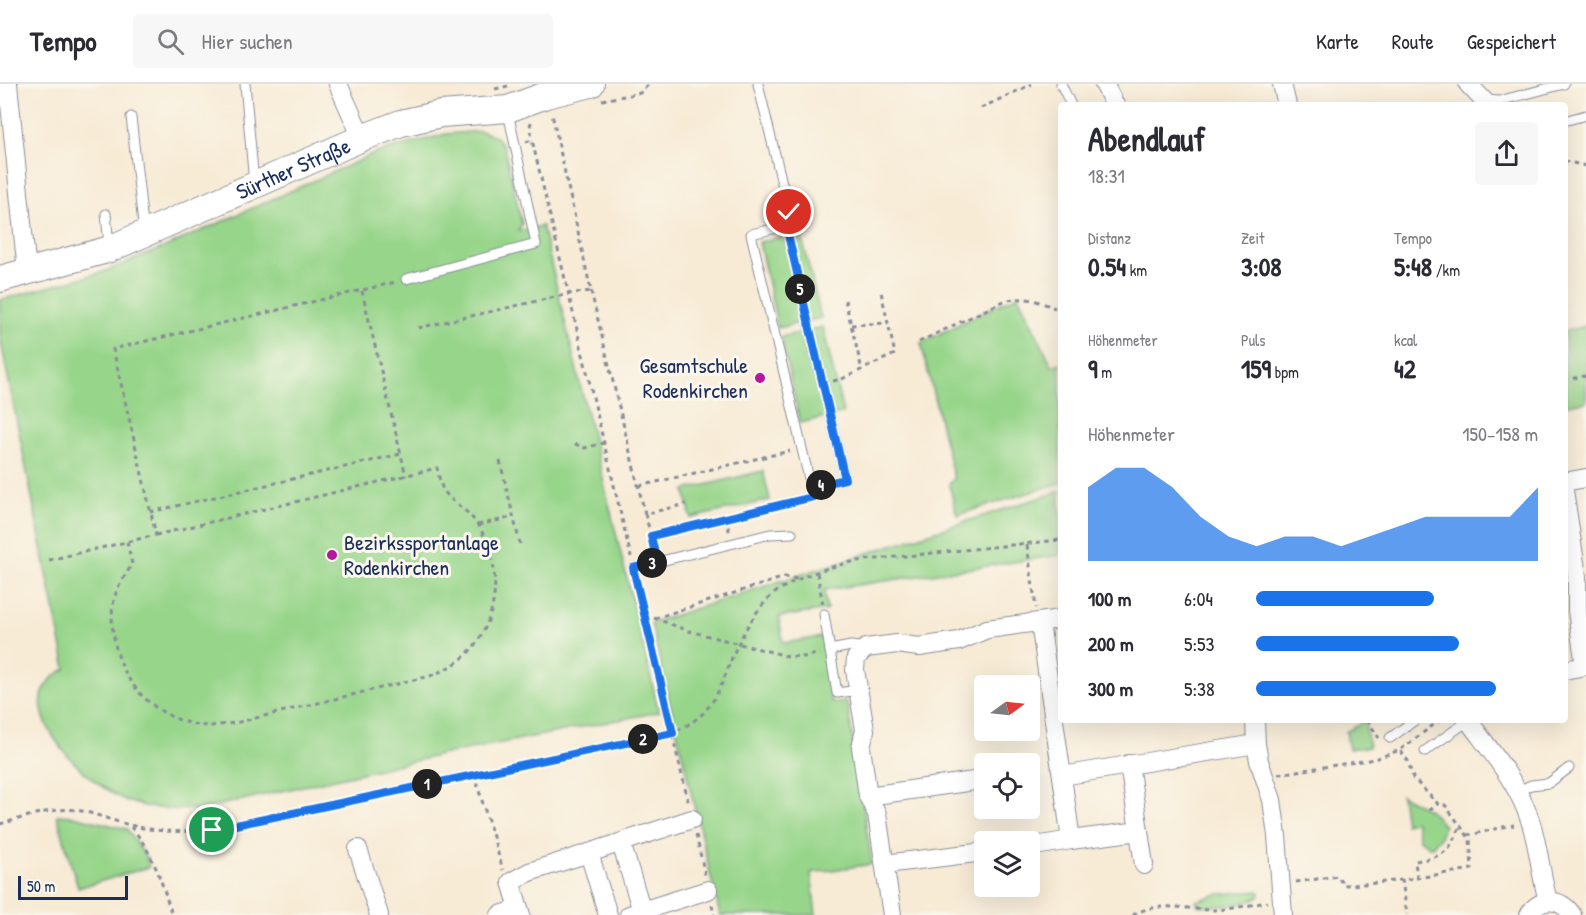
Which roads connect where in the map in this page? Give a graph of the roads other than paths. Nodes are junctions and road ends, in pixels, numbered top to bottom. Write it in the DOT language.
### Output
graph roads {
  1 [pos="8,84"];
  2 [pos="245,84"];
  3 [pos="338,84"];
  4 [pos="591,84"];
  5 [pos="758,84"];
  6 [pos="1061,84"];
  7 [pos="1104,84"];
  8 [pos="1282,84"];
  9 [pos="1468,84"];
  10 [pos="1564,84"];
  11 [pos="1070,102"];
  12 [pos="1113,102"];
  13 [pos="1286,102"];
  14 [pos="1486,102"];
  15 [pos="508,110"];
  16 [pos="1586,116"];
  17 [pos="131,117"];
  18 [pos="1568,120"];
  19 [pos="362,138"];
  20 [pos="254,186"];
  21 [pos="106,214"];
  22 [pos="786,226"];
  23 [pos="144,235"];
  24 [pos="112,248"];
  25 [pos="27,272"];
  26 [pos="0,279"];
  27 [pos="406,279"];
  28 [pos="1586,478"];
  29 [pos="1568,481"];
  30 [pos="1568,516"];
  31 [pos="792,533"];
  32 [pos="633,568"];
  33 [pos="1582,610"];
  34 [pos="824,614"];
  35 [pos="1058,619"];
  36 [pos="1039,622"];
  37 [pos="866,648"];
  38 [pos="830,650"];
  39 [pos="1586,666"];
  40 [pos="1568,669"];
  41 [pos="858,690"];
  42 [pos="1256,723"];
  43 [pos="1411,723"];
  44 [pos="1464,723"];
  45 [pos="1470,723"];
  46 [pos="1390,738"];
  47 [pos="1256,744"];
  48 [pos="1425,751"];
  49 [pos="1129,764"];
  50 [pos="1569,768"];
  51 [pos="1062,776"];
  52 [pos="974,781"];
  53 [pos="1518,791"];
  54 [pos="868,796"];
  55 [pos="692,819"];
  56 [pos="1139,831"];
  57 [pos="1071,840"];
  58 [pos="621,843"];
  59 [pos="1040,845"];
  60 [pos="358,849"];
  61 [pos="589,853"];
  62 [pos="974,853"];
  63 [pos="885,864"];
  64 [pos="1144,865"];
  65 [pos="708,890"];
  66 [pos="1281,900"];
  67 [pos="1548,901"];
  68 [pos="520,912"];
  69 [pos="635,913"];
  70 [pos="379,915"];
  71 [pos="500,915"];
  72 [pos="608,915"];
  73 [pos="892,915"];
  74 [pos="1528,915"];
  75 [pos="1572,915"];
  1 -- 25 [label="street"];
  2 -- 20 [label="lane"];
  3 -- 19 [label="street"];
  4 -- 15 [label="street, Sürther Straße"];
  5 -- 22 [label="lane"];
  6 -- 11 [label="lane"];
  7 -- 12 [label="street"];
  8 -- 13 [label="street"];
  9 -- 14 [label="street"];
  10 -- 14 [label="lane"];
  15 -- 19 [label="street, Sürther Straße"];
  15 -- 27 [label="lane"];
  16 -- 18 [label="lane"];
  17 -- 23 [label="lane"];
  19 -- 20 [label="street, Sürther Straße"];
  20 -- 23 [label="street, Sürther Straße"];
  21 -- 24 [label="lane"];
  22 -- 22 [label="lane"];
  23 -- 24 [label="street, Sürther Straße"];
  24 -- 25 [label="street, Sürther Straße"];
  25 -- 26 [label="street, Sürther Straße"];
  28 -- 29 [label="street"];
  30 -- 33 [label="street"];
  31 -- 32 [label="lane"];
  33 -- 39 [label="street"];
  34 -- 38 [label="lane"];
  35 -- 36 [label="street"];
  36 -- 37 [label="street"];
  36 -- 51 [label="street"];
  37 -- 38 [label="lane"];
  37 -- 41 [label="street"];
  38 -- 41 [label="lane"];
  39 -- 40 [label="street"];
  41 -- 54 [label="street"];
  42 -- 47 [label="street"];
  43 -- 46 [label="lane"];
  44 -- 48 [label="lane"];
  45 -- 53 [label="street"];
  47 -- 49 [label="street"];
  47 -- 66 [label="street"];
  49 -- 51 [label="street"];
  49 -- 56 [label="street"];
  50 -- 53 [label="lane"];
  51 -- 57 [label="street"];
  52 -- 54 [label="street"];
  53 -- 67 [label="street"];
  54 -- 63 [label="street"];
  55 -- 58 [label="street"];
  56 -- 57 [label="street"];
  56 -- 64 [label="street"];
  57 -- 59 [label="street"];
  58 -- 61 [label="street"];
  58 -- 69 [label="street"];
  60 -- 70 [label="street"];
  61 -- 68 [label="street"];
  61 -- 72 [label="street"];
  62 -- 63 [label="street"];
  63 -- 73 [label="street"];
  65 -- 69 [label="street"];
  67 -- 74 [label="street"];
  67 -- 75 [label="street"];
  68 -- 71 [label="street"];
}
